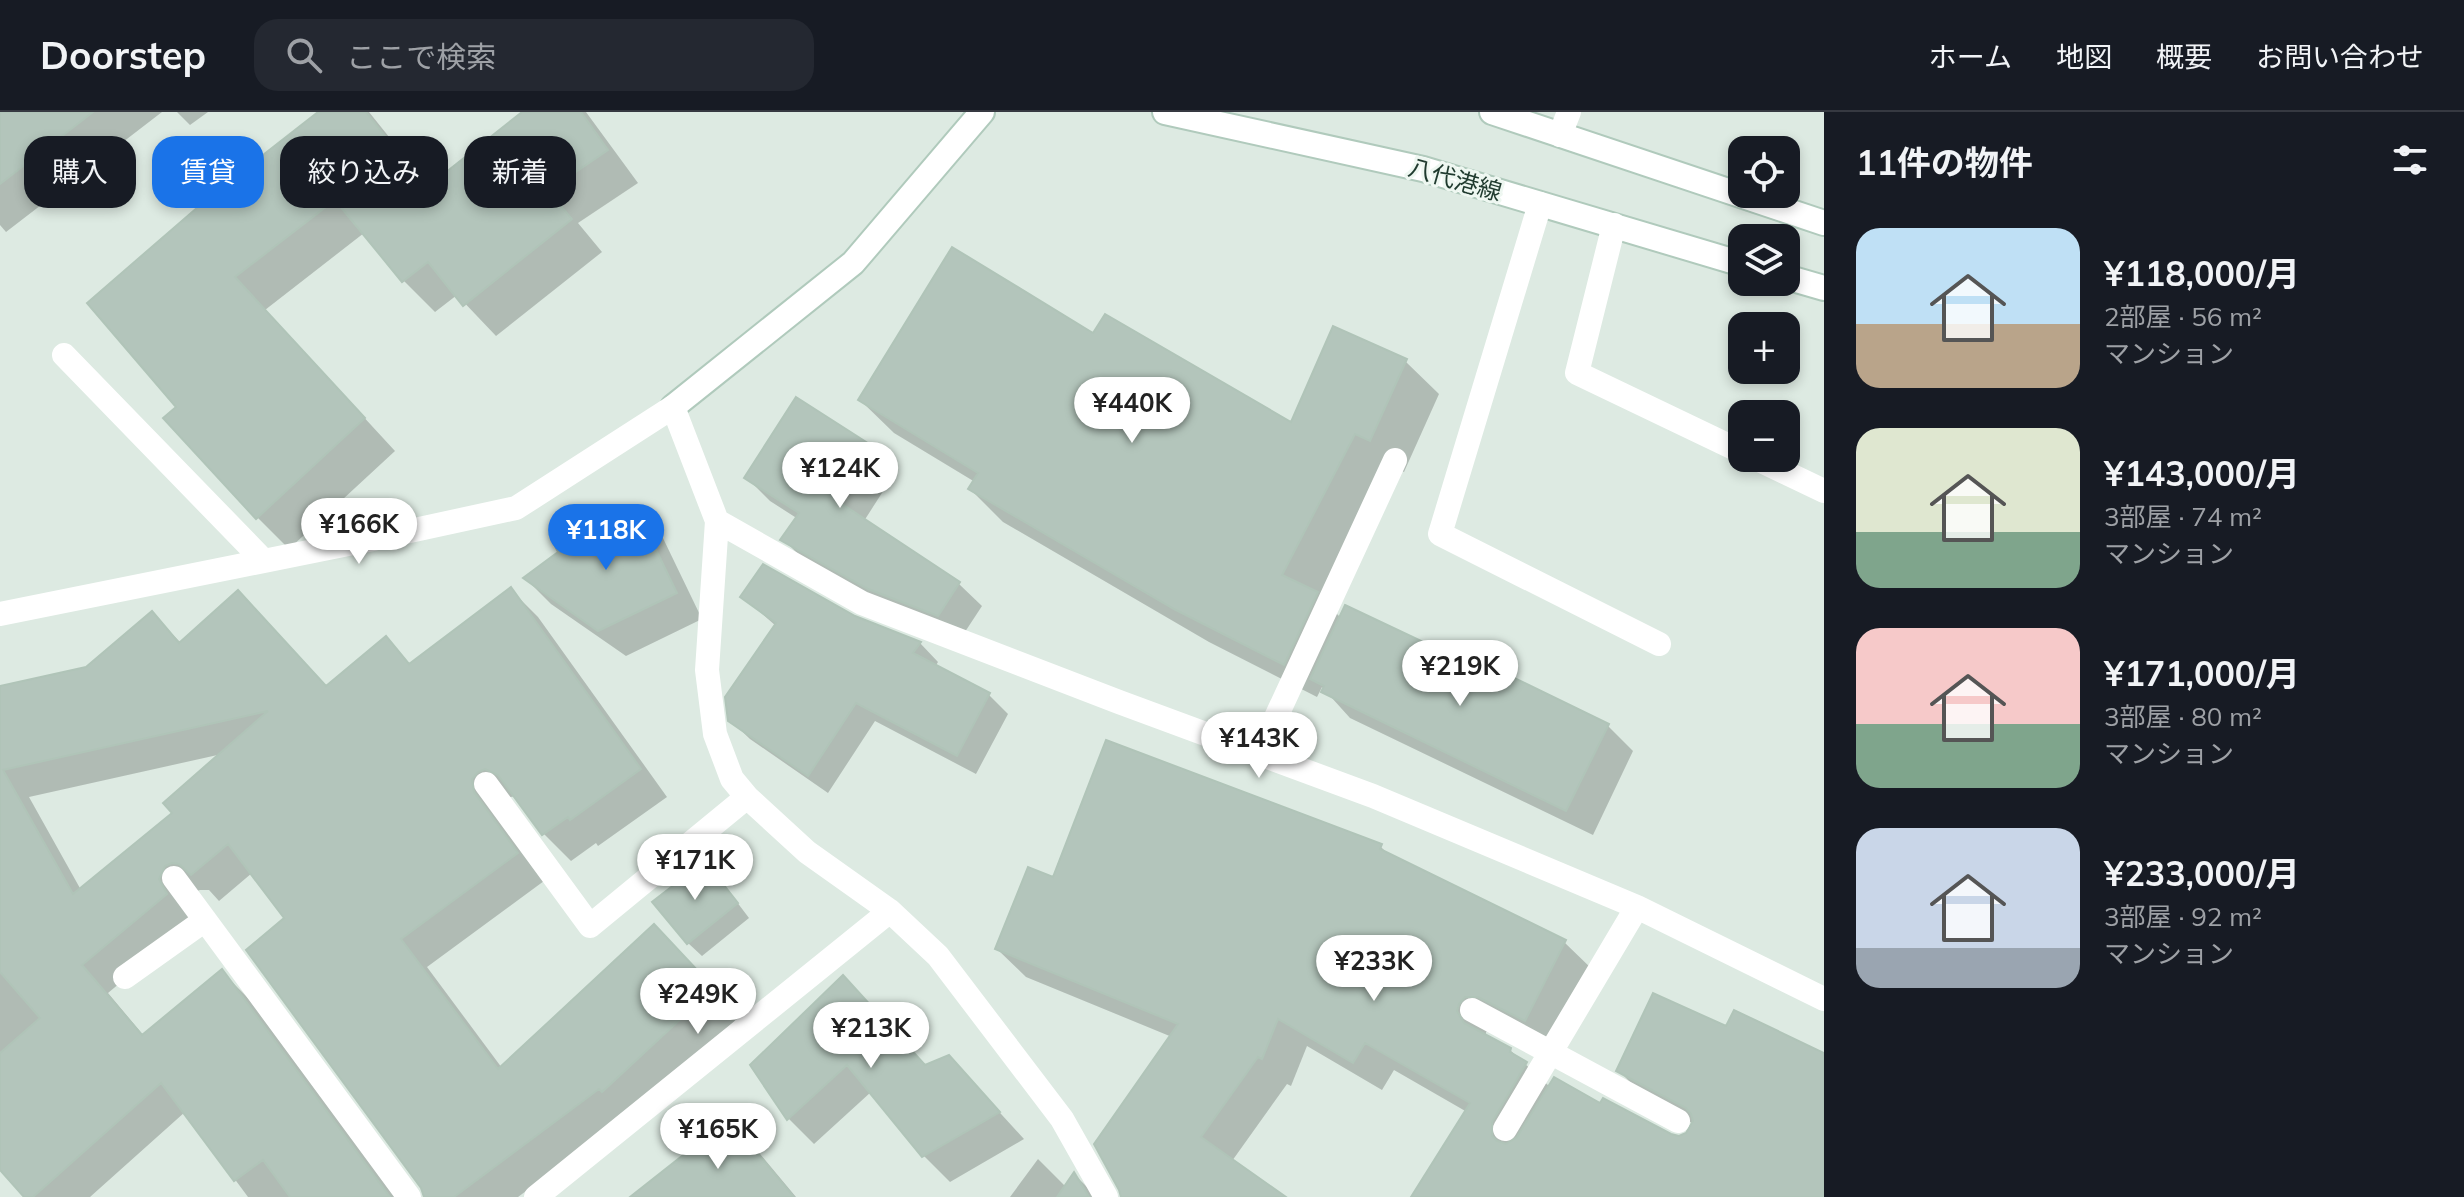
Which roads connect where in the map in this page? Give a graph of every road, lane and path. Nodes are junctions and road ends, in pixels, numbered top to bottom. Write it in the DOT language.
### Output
graph roads {
  1 [pos="982,112"];
  2 [pos="1165,112"];
  3 [pos="1492,112"];
  4 [pos="1569,112"];
  5 [pos="1560,135"];
  6 [pos="1540,204"];
  7 [pos="1824,223"];
  8 [pos="1614,225"];
  9 [pos="1728,260"];
  10 [pos="1800,281"];
  11 [pos="1824,288"];
  12 [pos="64,355"];
  13 [pos="673,407"];
  14 [pos="1728,445"];
  15 [pos="1395,460"];
  16 [pos="1784,472"];
  17 [pos="1824,491"];
  18 [pos="717,521"];
  19 [pos="263,560"];
  20 [pos="0,614"];
  21 [pos="1659,644"];
  22 [pos="1259,754"];
  23 [pos="486,784"];
  24 [pos="747,797"];
  25 [pos="174,878"];
  26 [pos="1637,907"];
  27 [pos="890,911"];
  28 [pos="205,920"];
  29 [pos="125,977"];
  30 [pos="1824,999"];
  31 [pos="1472,1010"];
  32 [pos="1551,1053"];
  33 [pos="1678,1121"];
  34 [pos="1505,1129"];
  35 [pos="409,1197"];
  36 [pos="536,1197"];
  37 [pos="1106,1197"];
  1 -- 13 [label="street"];
  2 -- 6 [label="street, 八代港線"];
  3 -- 5 [label="street"];
  4 -- 5 [label="street"];
  5 -- 7 [label="street"];
  6 -- 8 [label="street, 八代港線"];
  6 -- 21 [label="street"];
  8 -- 9 [label="street, 八代港線"];
  8 -- 14 [label="street"];
  10 -- 11 [label="street"];
  12 -- 19 [label="street"];
  13 -- 18 [label="street"];
  13 -- 19 [label="street"];
  15 -- 22 [label="street"];
  16 -- 17 [label="street"];
  18 -- 22 [label="street"];
  18 -- 24 [label="street"];
  19 -- 20 [label="street"];
  22 -- 26 [label="street"];
  23 -- 24 [label="street"];
  24 -- 27 [label="street"];
  25 -- 28 [label="street"];
  26 -- 30 [label="street"];
  26 -- 32 [label="street"];
  27 -- 36 [label="street"];
  27 -- 37 [label="street"];
  28 -- 29 [label="street"];
  28 -- 35 [label="street"];
  31 -- 32 [label="street"];
  32 -- 33 [label="street"];
  32 -- 34 [label="street"];
}
